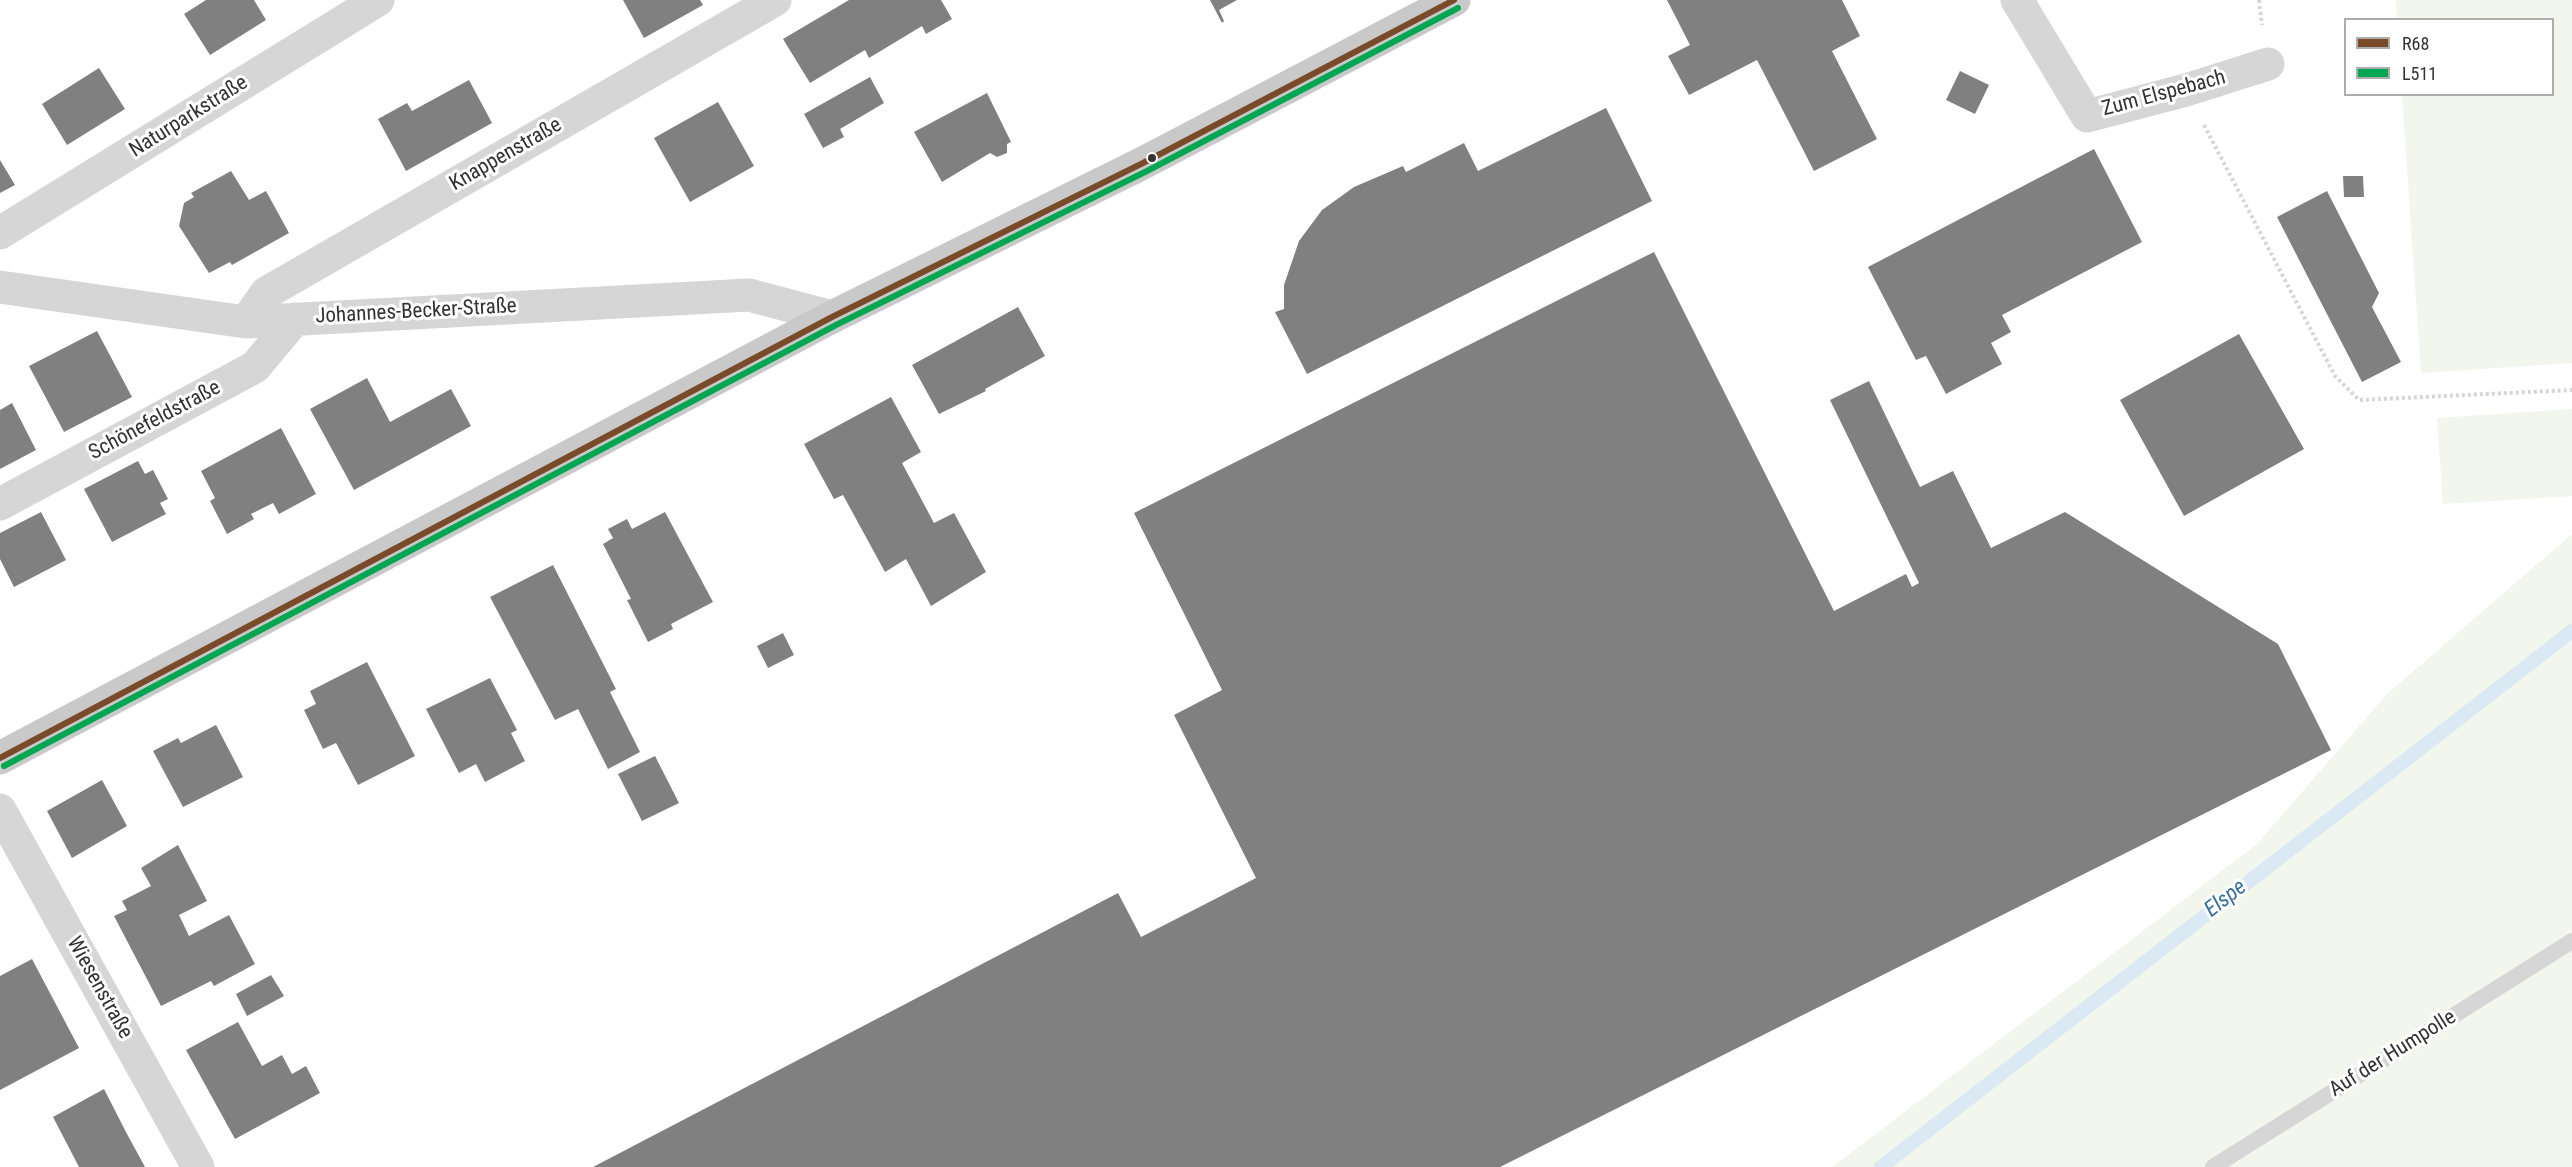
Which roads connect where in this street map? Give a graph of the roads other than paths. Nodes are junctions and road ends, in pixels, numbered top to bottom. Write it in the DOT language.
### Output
graph roads {
  1 [pos="378,0"];
  2 [pos="775,0"];
  3 [pos="1454,0"];
  4 [pos="2017,0"];
  5 [pos="2268,64"];
  6 [pos="0,233"];
  7 [pos="0,287"];
  8 [pos="832,317"];
  9 [pos="295,319"];
  10 [pos="246,322"];
  11 [pos="0,504"];
  12 [pos="0,758"];
  13 [pos="0,810"];
  14 [pos="2572,941"];
  15 [pos="198,1167"];
  16 [pos="2213,1167"];
  1 -- 6 [label="street, Naturparkstraße"];
  2 -- 10 [label="street, Knappenstraße"];
  3 -- 8 [label="main road"];
  4 -- 5 [label="street, Zum Elspebach"];
  7 -- 10 [label="street, Johannes-Becker-Straße"];
  8 -- 9 [label="street, Johannes-Becker-Straße"];
  8 -- 12 [label="main road"];
  9 -- 10 [label="street, Johannes-Becker-Straße"];
  9 -- 11 [label="street, Schönefeldstraße"];
  13 -- 15 [label="street, Wiesenstraße"];
  14 -- 16 [label="lane, Auf der Humpolle"];
}
